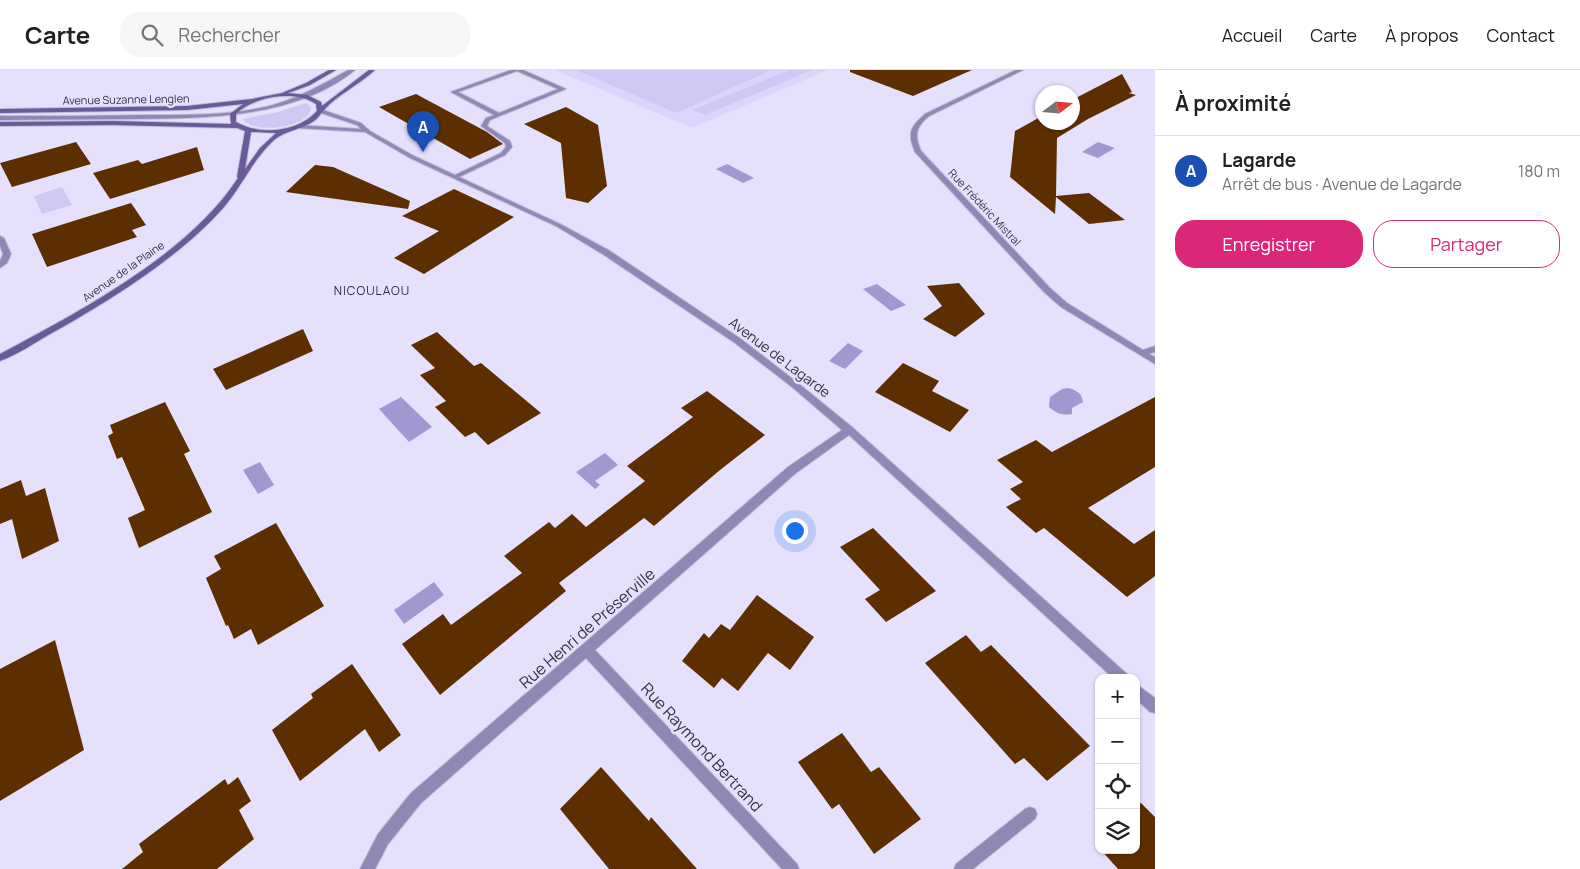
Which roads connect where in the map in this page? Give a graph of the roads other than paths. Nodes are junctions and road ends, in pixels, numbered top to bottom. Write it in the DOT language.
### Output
graph roads {
  1 [pos="333,70"];
  2 [pos="352,70"];
  3 [pos="372,70"];
  4 [pos="518,70"];
  5 [pos="1020,70"];
  6 [pos="279,95"];
  7 [pos="306,97"];
  8 [pos="252,101"];
  9 [pos="320,110"];
  10 [pos="0,111"];
  11 [pos="233,114"];
  12 [pos="500,115"];
  13 [pos="0,118"];
  14 [pos="0,124"];
  15 [pos="236,126"];
  16 [pos="298,126"];
  17 [pos="248,131"];
  18 [pos="282,131"];
  19 [pos="368,132"];
  20 [pos="455,178"];
  21 [pos="240,180"];
  22 [pos="0,238"];
  23 [pos="0,266"];
  24 [pos="1155,350"];
  25 [pos="1142,353"];
  26 [pos="0,358"];
  27 [pos="1155,361"];
  28 [pos="849,430"];
  29 [pos="587,650"];
  30 [pos="1119,674"];
  31 [pos="1140,694"];
  32 [pos="1155,707"];
  33 [pos="1030,814"];
  34 [pos="367,869"];
  35 [pos="792,869"];
  36 [pos="961,869"];
  1 -- 6 [label="street"];
  2 -- 7 [label="street"];
  3 -- 9 [label="street"];
  4 -- 12 [label="street"];
  4 -- 12 [label="street"];
  5 -- 25 [label="street, Rue Frédéric Mistral"];
  6 -- 7 [label="street"];
  6 -- 8 [label="street, Avenue Suzanne Lenglen"];
  7 -- 9 [label="street"];
  7 -- 11 [label="street"];
  8 -- 10 [label="street, Avenue Suzanne Lenglen"];
  8 -- 11 [label="street"];
  9 -- 16 [label="street"];
  9 -- 19 [label="street, Avenue de Lagarde"];
  11 -- 13 [label="street"];
  11 -- 15 [label="street"];
  12 -- 20 [label="street"];
  14 -- 15 [label="street, Avenue Suzanne Lenglen"];
  15 -- 17 [label="street"];
  16 -- 18 [label="street"];
  16 -- 19 [label="street, Avenue de Lagarde"];
  17 -- 18 [label="street"];
  17 -- 21 [label="street, Avenue de la Plaine"];
  18 -- 21 [label="street, Avenue de la Plaine"];
  19 -- 20 [label="street, Avenue de Lagarde"];
  20 -- 28 [label="street, Avenue de Lagarde"];
  21 -- 26 [label="street, Avenue de la Plaine"];
  22 -- 23 [label="street"];
  24 -- 25 [label="street"];
  25 -- 27 [label="street, Rue Frédéric Mistral"];
  28 -- 29 [label="street, Rue Henri de Préserville"];
  28 -- 30 [label="street, Avenue de Lagarde"];
  29 -- 34 [label="street, Rue Henri de Préserville"];
  29 -- 35 [label="street, Rue Raymond Bertrand"];
  31 -- 32 [label="street"];
  33 -- 36 [label="street"];
}
